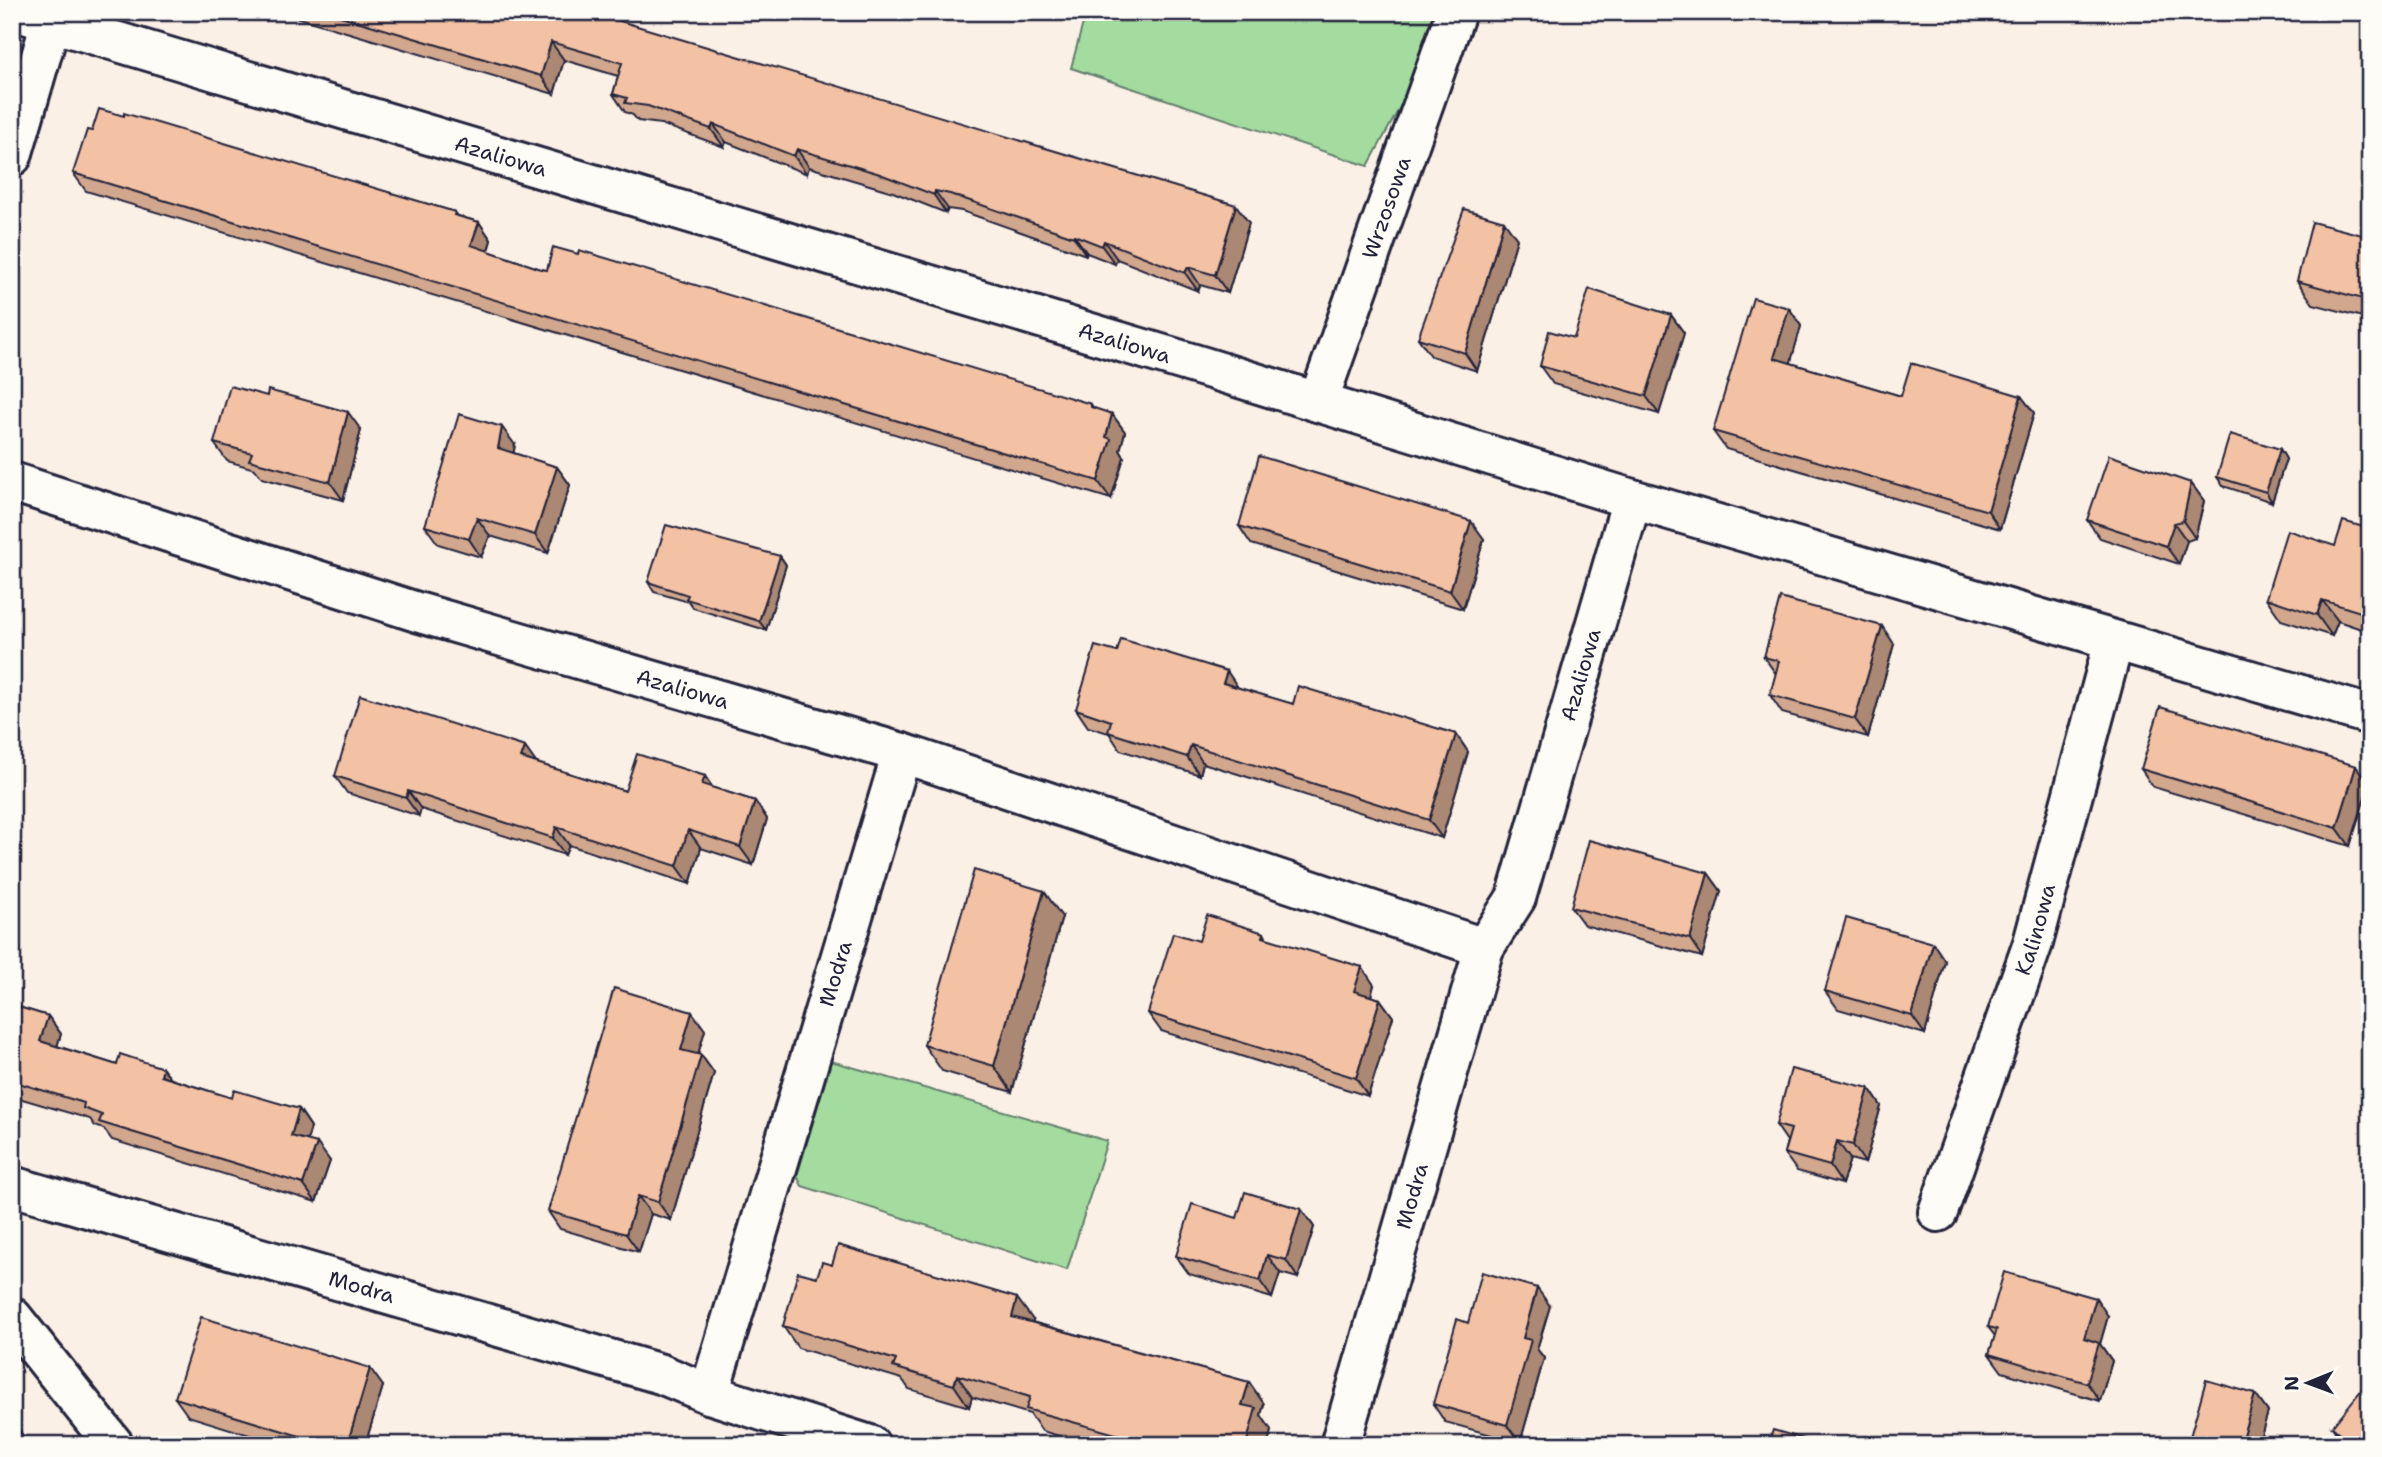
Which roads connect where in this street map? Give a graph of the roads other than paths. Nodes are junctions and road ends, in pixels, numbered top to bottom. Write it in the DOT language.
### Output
graph roads {
  1 [pos="1456,12"];
  2 [pos="34,17"];
  3 [pos="12,156"];
  4 [pos="1318,402"];
  5 [pos="12,482"];
  6 [pos="1632,499"];
  7 [pos="2114,640"];
  8 [pos="2370,715"];
  9 [pos="902,753"];
  10 [pos="1484,948"];
  11 [pos="12,1186"];
  12 [pos="1938,1213"];
  13 [pos="12,1317"];
  14 [pos="709,1394"];
  15 [pos="114,1445"];
  16 [pos="870,1445"];
  17 [pos="1340,1445"];
  1 -- 4 [label="street, Wrzosowa"];
  2 -- 3 [label="street, Azaliowa"];
  2 -- 4 [label="street, Azaliowa"];
  4 -- 6 [label="street, Azaliowa"];
  5 -- 9 [label="street, Azaliowa"];
  6 -- 7 [label="street"];
  6 -- 10 [label="street, Azaliowa"];
  7 -- 8 [label="street"];
  7 -- 12 [label="street, Kalinowa"];
  9 -- 10 [label="street, Azaliowa"];
  9 -- 14 [label="street, Modra"];
  10 -- 17 [label="street, Modra"];
  11 -- 14 [label="street, Modra"];
  13 -- 15 [label="street"];
  14 -- 16 [label="street, Modra"];
}
